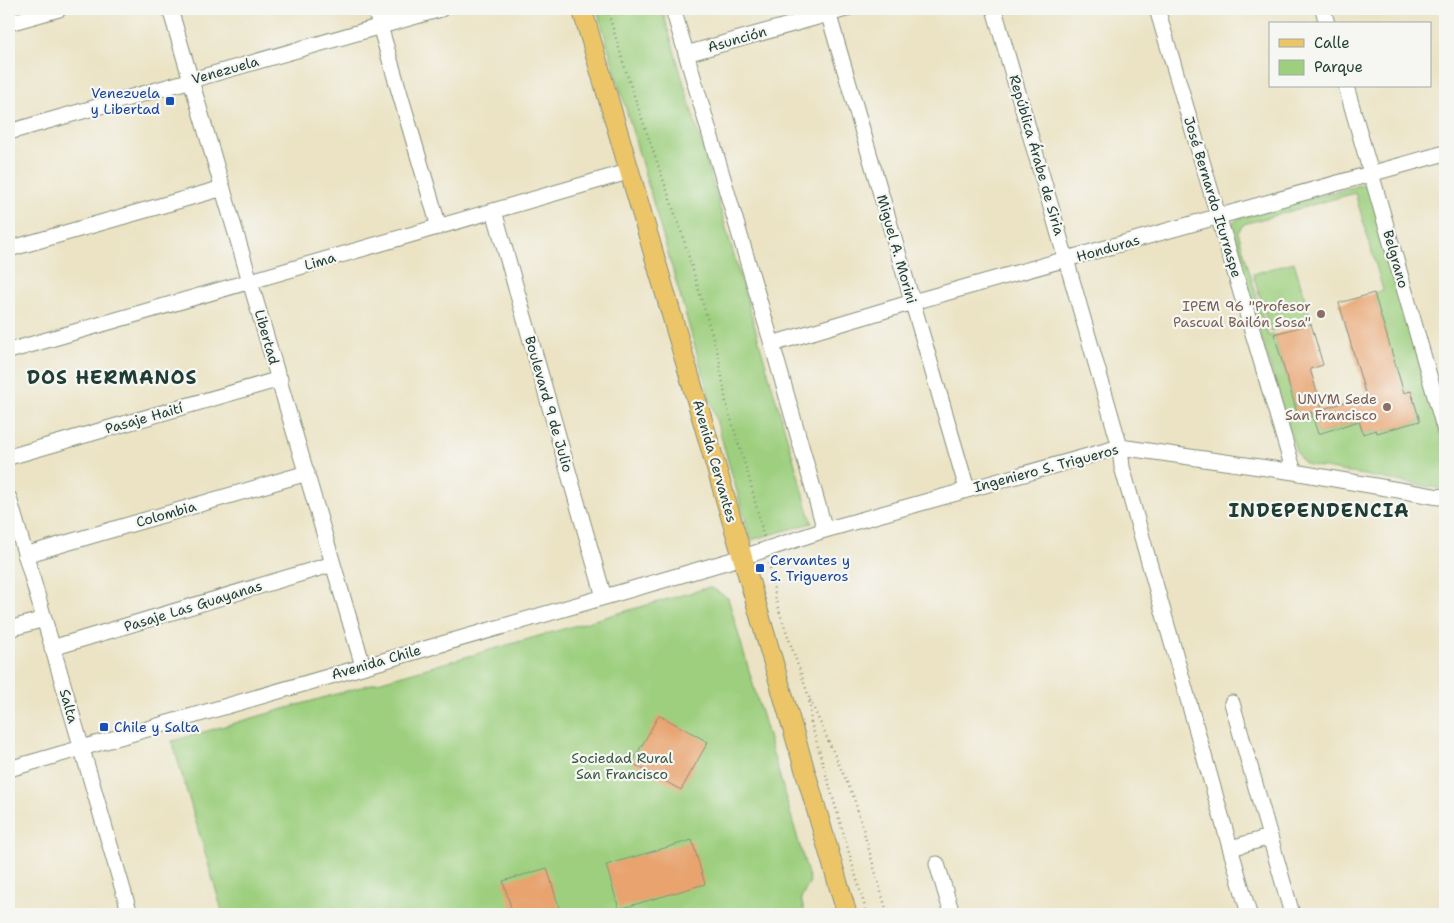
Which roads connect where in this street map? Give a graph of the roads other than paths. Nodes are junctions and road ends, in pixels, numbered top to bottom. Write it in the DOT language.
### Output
graph roads {
  1 [pos="59,9"];
  2 [pos="170,9"];
  3 [pos="375,9"];
  4 [pos="441,9"];
  5 [pos="582,9"];
  6 [pos="673,9"];
  7 [pos="846,9"];
  8 [pos="994,9"];
  9 [pos="1157,9"];
  10 [pos="1323,9"];
  11 [pos="827,11"];
  12 [pos="1326,22"];
  13 [pos="9,23"];
  14 [pos="380,26"];
  15 [pos="686,54"];
  16 [pos="190,80"];
  17 [pos="1347,88"];
  18 [pos="9,132"];
  19 [pos="1445,153"];
  20 [pos="631,171"];
  21 [pos="1371,174"];
  22 [pos="223,188"];
  23 [pos="494,211"];
  24 [pos="1219,216"];
  25 [pos="439,227"];
  26 [pos="9,249"];
  27 [pos="1067,260"];
  28 [pos="251,281"];
  29 [pos="913,302"];
  30 [pos="772,344"];
  31 [pos="9,351"];
  32 [pos="280,379"];
  33 [pos="1445,431"];
  34 [pos="1120,447"];
  35 [pos="9,457"];
  36 [pos="1294,472"];
  37 [pos="307,473"];
  38 [pos="967,489"];
  39 [pos="1445,496"];
  40 [pos="9,498"];
  41 [pos="825,530"];
  42 [pos="25,555"];
  43 [pos="743,557"];
  44 [pos="333,564"];
  45 [pos="604,597"];
  46 [pos="44,619"];
  47 [pos="9,629"];
  48 [pos="52,648"];
  49 [pos="363,666"];
  50 [pos="1232,703"];
  51 [pos="81,747"];
  52 [pos="9,769"];
  53 [pos="1270,838"];
  54 [pos="1231,848"];
  55 [pos="937,864"];
  56 [pos="130,914"];
  57 [pos="847,914"];
  58 [pos="952,914"];
  59 [pos="1249,914"];
  60 [pos="1292,914"];
  1 -- 13 [label="street"];
  2 -- 16 [label="street, Libertad"];
  3 -- 14 [label="street"];
  4 -- 14 [label="street, Venezuela"];
  5 -- 20 [label="main road, Avenida Cervantes"];
  6 -- 15 [label="street"];
  7 -- 11 [label="street, Asunción"];
  8 -- 27 [label="street, República Árabe de Siria"];
  9 -- 24 [label="street, José Bernardo Iturraspe"];
  10 -- 12 [label="street"];
  11 -- 15 [label="street, Asunción"];
  11 -- 29 [label="street, Miguel A. Morini"];
  14 -- 16 [label="street, Venezuela"];
  14 -- 25 [label="street"];
  15 -- 30 [label="street"];
  16 -- 18 [label="street, Venezuela"];
  16 -- 22 [label="street, Libertad"];
  17 -- 21 [label="street, Belgrano"];
  19 -- 21 [label="street, Honduras"];
  20 -- 23 [label="street, Lima"];
  20 -- 43 [label="main road, Avenida Cervantes"];
  21 -- 24 [label="street, Honduras"];
  21 -- 33 [label="street, Belgrano"];
  22 -- 26 [label="street"];
  22 -- 28 [label="street, Libertad"];
  23 -- 25 [label="street, Lima"];
  23 -- 45 [label="street, Boulevard 9 de Julio"];
  24 -- 27 [label="street, Honduras"];
  24 -- 36 [label="street, José Bernardo Iturraspe"];
  25 -- 28 [label="street, Lima"];
  27 -- 29 [label="street, Honduras"];
  27 -- 34 [label="street, República Árabe de Siria"];
  28 -- 31 [label="street, Lima"];
  28 -- 32 [label="street, Libertad"];
  29 -- 30 [label="street, Honduras"];
  29 -- 38 [label="street, Miguel A. Morini"];
  30 -- 41 [label="street"];
  32 -- 35 [label="street, Pasaje Haití"];
  32 -- 37 [label="street, Libertad"];
  34 -- 36 [label="street, Ingeniero S. Trigueros"];
  34 -- 38 [label="street, Ingeniero S. Trigueros"];
  34 -- 54 [label="street, República Árabe de Siria"];
  36 -- 39 [label="street, Ingeniero S. Trigueros"];
  37 -- 42 [label="street, Colombia"];
  37 -- 44 [label="street, Libertad"];
  38 -- 41 [label="street, Ingeniero S. Trigueros"];
  40 -- 42 [label="street, Salta"];
  41 -- 43 [label="street, Ingeniero S. Trigueros"];
  42 -- 46 [label="street, Salta"];
  43 -- 45 [label="street, Avenida Chile"];
  43 -- 57 [label="main road, Avenida Cervantes"];
  44 -- 48 [label="street, Pasaje Las Guayanas"];
  44 -- 49 [label="street, Libertad"];
  45 -- 49 [label="street, Avenida Chile"];
  46 -- 47 [label="street"];
  46 -- 48 [label="street, Salta"];
  48 -- 51 [label="street, Salta"];
  49 -- 51 [label="street, Avenida Chile"];
  50 -- 53 [label="street"];
  51 -- 52 [label="street, Avenida Chile"];
  51 -- 56 [label="street, Salta"];
  53 -- 54 [label="street"];
  53 -- 60 [label="street"];
  54 -- 59 [label="street, República Árabe de Siria"];
  55 -- 58 [label="street"];
}
